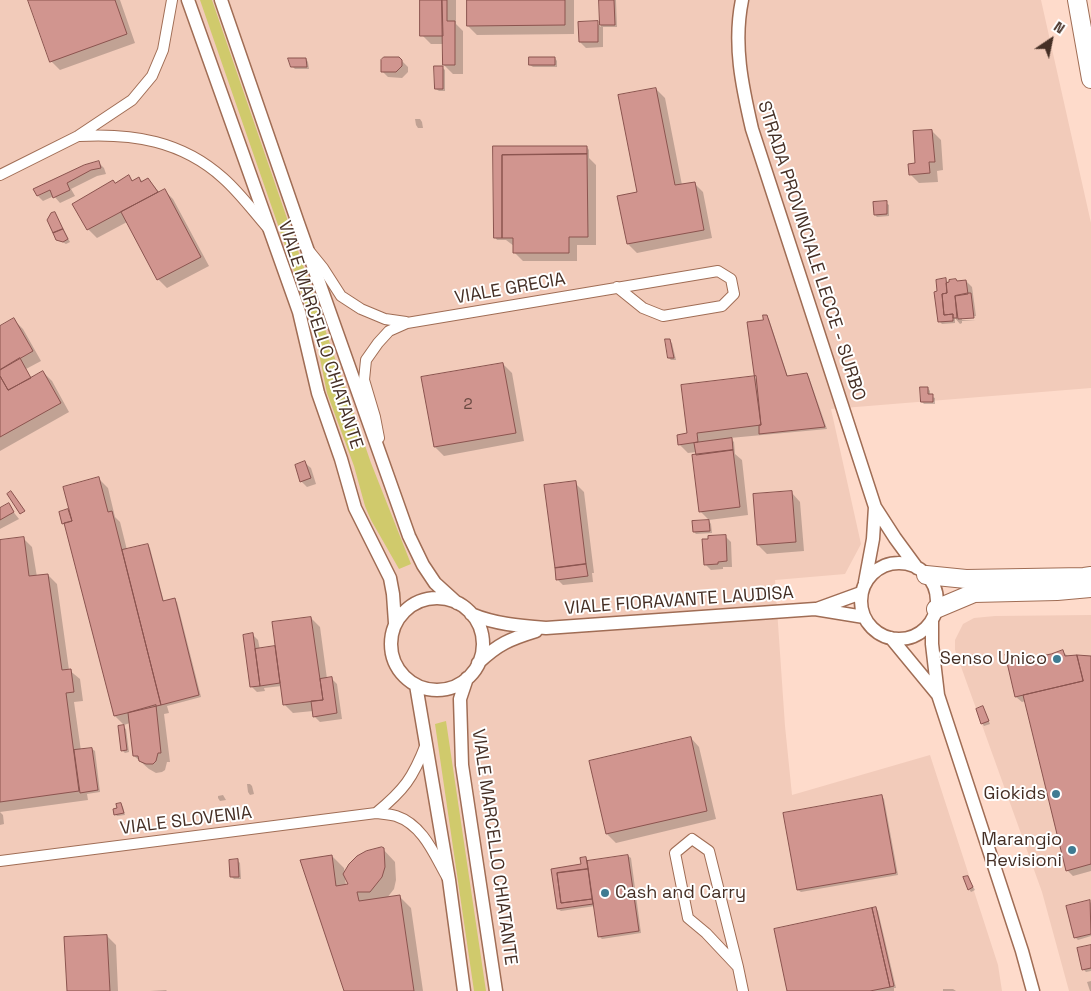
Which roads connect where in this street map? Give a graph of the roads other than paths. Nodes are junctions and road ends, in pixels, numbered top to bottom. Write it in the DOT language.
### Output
graph roads {
  1 [pos="172,0"];
  2 [pos="188,0"];
  3 [pos="222,0"];
  4 [pos="742,0"];
  5 [pos="1077,0"];
  6 [pos="1091,79"];
  7 [pos="78,136"];
  8 [pos="0,175"];
  9 [pos="270,231"];
  10 [pos="308,250"];
  11 [pos="617,287"];
  12 [pos="407,322"];
  13 [pos="382,461"];
  14 [pos="875,508"];
  15 [pos="922,572"];
  16 [pos="1091,576"];
  17 [pos="863,588"];
  18 [pos="1091,588"];
  19 [pos="457,603"];
  20 [pos="815,609"];
  21 [pos="471,614"];
  22 [pos="934,614"];
  23 [pos="864,617"];
  24 [pos="395,623"];
  25 [pos="546,628"];
  26 [pos="891,638"];
  27 [pos="478,664"];
  28 [pos="467,678"];
  29 [pos="416,685"];
  30 [pos="938,695"];
  31 [pos="426,743"];
  32 [pos="376,812"];
  33 [pos="0,862"];
  34 [pos="448,880"];
  35 [pos="738,967"];
  36 [pos="464,991"];
  37 [pos="496,991"];
  38 [pos="743,991"];
  39 [pos="1033,991"];
  1 -- 7 [label="street"];
  2 -- 9 [label="street, VIALE MARCELLO CHIATANTE"];
  3 -- 10 [label="street, VIALE MARCELLO CHIATANTE"];
  4 -- 14 [label="street, STRADA PROVINCIALE LECCE - SURBO"];
  5 -- 6 [label="highway"];
  7 -- 8 [label="street"];
  7 -- 9 [label="street"];
  9 -- 24 [label="street, VIALE MARCELLO CHIATANTE"];
  10 -- 12 [label="street, VIALE GRECIA"];
  10 -- 13 [label="street, VIALE MARCELLO CHIATANTE"];
  11 -- 11 [label="street, VIALE GRECIA"];
  11 -- 12 [label="street, VIALE GRECIA"];
  12 -- 13 [label="street, VIALE GRECIA"];
  13 -- 19 [label="street, VIALE MARCELLO CHIATANTE"];
  14 -- 15 [label="street, STRADA PROVINCIALE LECCE - SURBO"];
  14 -- 17 [label="street, STRADA PROVINCIALE LECCE - SURBO"];
  15 -- 16 [label="highway"];
  15 -- 17 [label="street"];
  15 -- 22 [label="street"];
  17 -- 20 [label="street, VIALE FIORAVANTE LAUDISA"];
  17 -- 23 [label="street"];
  18 -- 22 [label="highway"];
  19 -- 21 [label="street, VIALE MARCELLO CHIATANTE"];
  19 -- 24 [label="street, VIALE MARCELLO CHIATANTE"];
  20 -- 23 [label="street, VIALE FIORAVANTE LAUDISA"];
  20 -- 25 [label="street, VIALE FIORAVANTE LAUDISA"];
  21 -- 25 [label="street, VIALE FIORAVANTE LAUDISA"];
  21 -- 27 [label="street, VIALE MARCELLO CHIATANTE"];
  22 -- 26 [label="street"];
  22 -- 30 [label="street"];
  23 -- 26 [label="street"];
  24 -- 29 [label="street, VIALE MARCELLO CHIATANTE"];
  25 -- 27 [label="street, VIALE FIORAVANTE LAUDISA"];
  26 -- 30 [label="street"];
  27 -- 28 [label="street, VIALE MARCELLO CHIATANTE"];
  28 -- 29 [label="street, VIALE MARCELLO CHIATANTE"];
  28 -- 37 [label="street, VIALE MARCELLO CHIATANTE"];
  29 -- 31 [label="street"];
  30 -- 39 [label="street"];
  31 -- 32 [label="street"];
  31 -- 34 [label="street"];
  32 -- 33 [label="street, VIALE SLOVENIA"];
  32 -- 34 [label="street, VIALE SLOVENIA"];
  34 -- 36 [label="street"];
  35 -- 35 [label="street"];
  35 -- 38 [label="street"];
}
